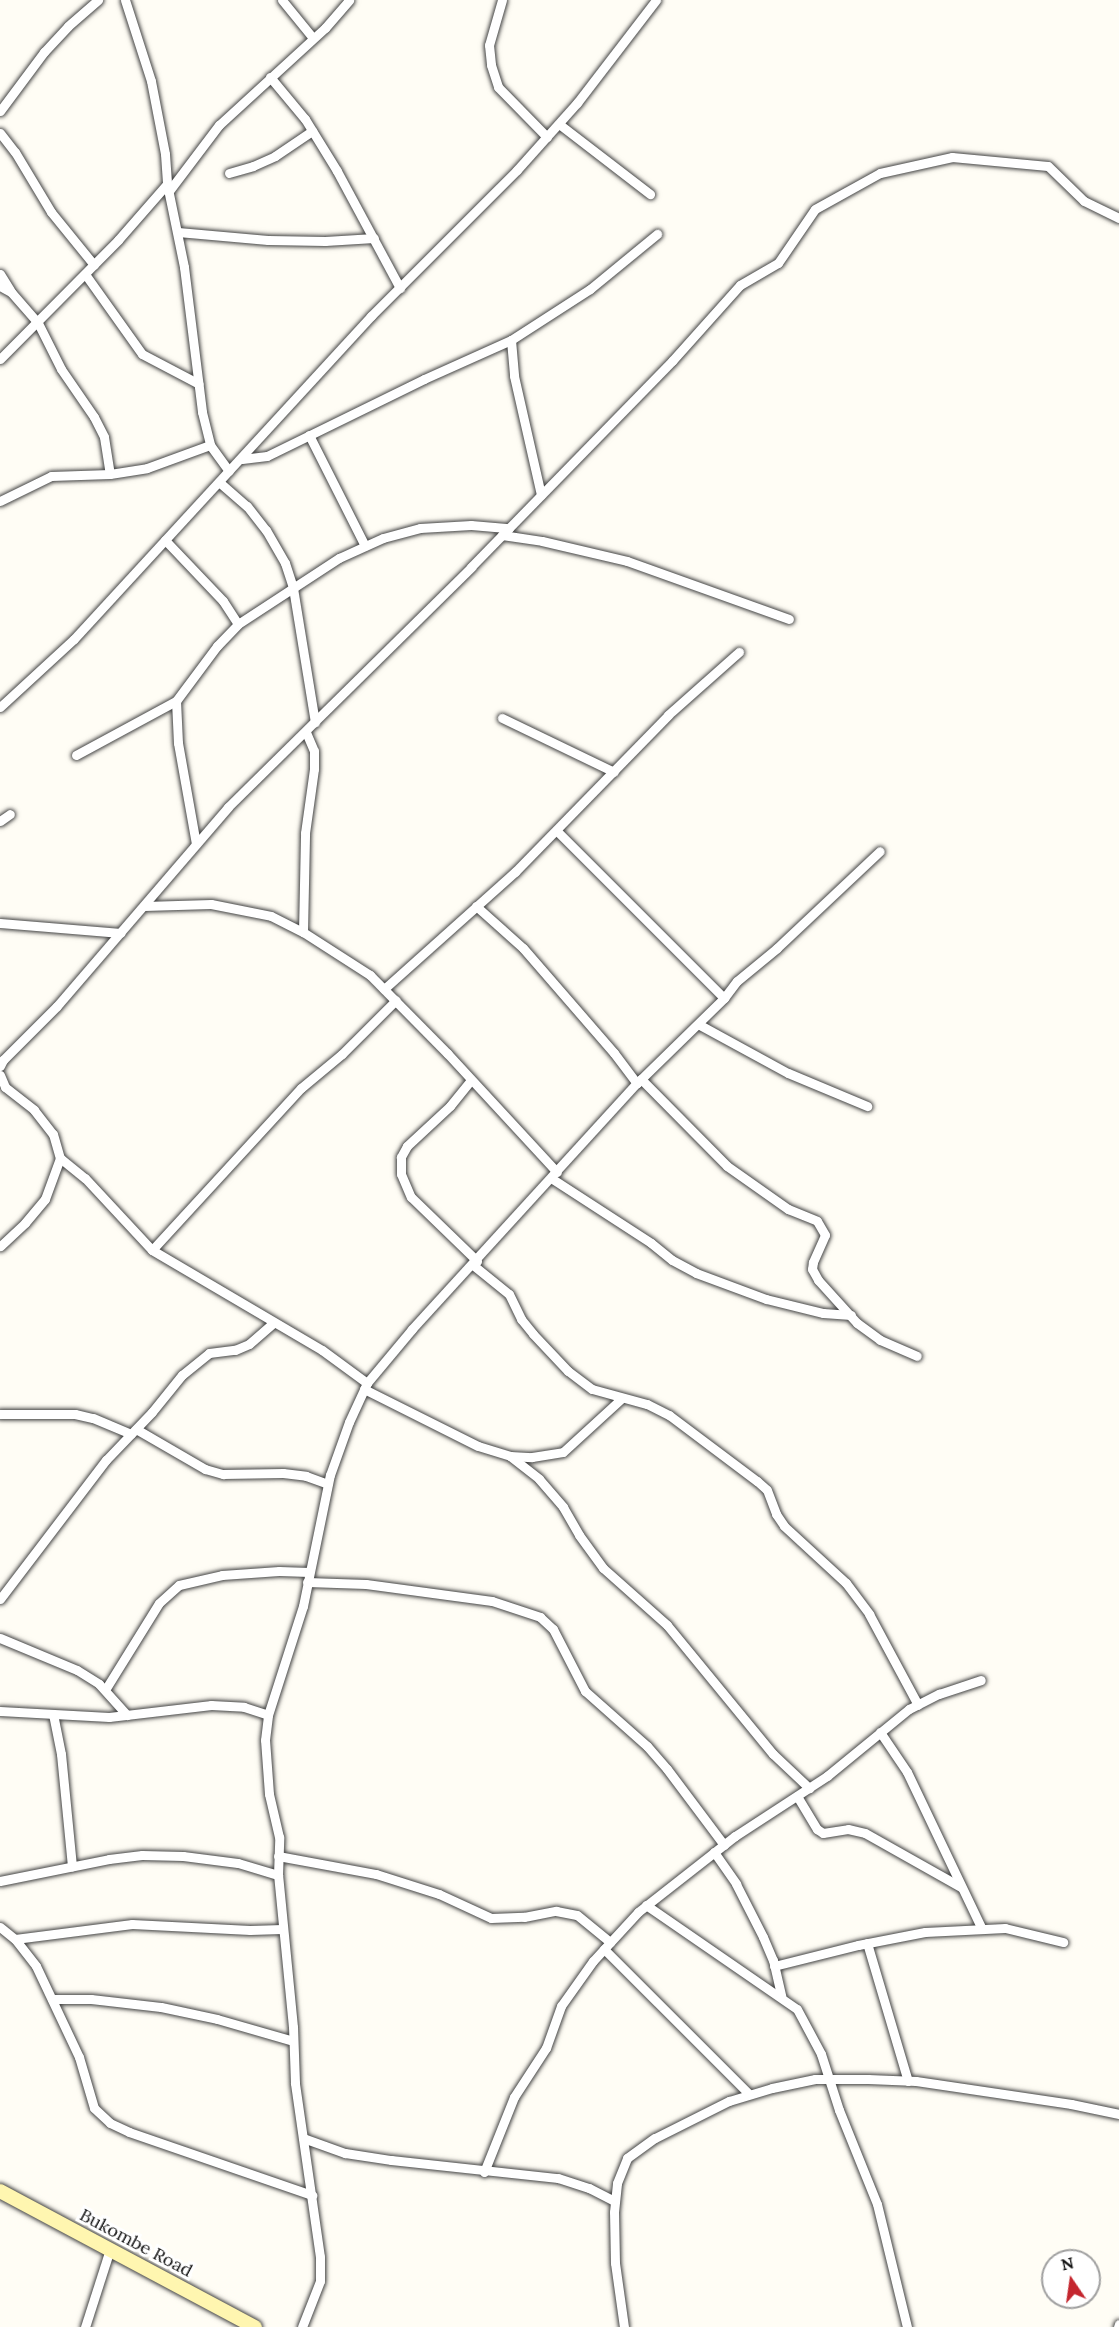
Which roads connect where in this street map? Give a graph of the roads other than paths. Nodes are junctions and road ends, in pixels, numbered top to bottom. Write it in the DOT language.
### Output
graph roads {
  1 [pos="98,0"];
  2 [pos="125,0"];
  3 [pos="282,0"];
  4 [pos="349,0"];
  5 [pos="502,0"];
  6 [pos="656,0"];
  7 [pos="314,38"];
  8 [pos="270,77"];
  9 [pos="0,111"];
  10 [pos="559,124"];
  11 [pos="312,131"];
  12 [pos="0,133"];
  13 [pos="547,137"];
  14 [pos="229,173"];
  15 [pos="168,188"];
  16 [pos="650,194"];
  17 [pos="1119,218"];
  18 [pos="178,232"];
  19 [pos="657,234"];
  20 [pos="374,238"];
  21 [pos="94,265"];
  22 [pos="0,274"];
  23 [pos="85,274"];
  24 [pos="0,286"];
  25 [pos="400,288"];
  26 [pos="11,292"];
  27 [pos="38,323"];
  28 [pos="511,340"];
  29 [pos="0,359"];
  30 [pos="199,384"];
  31 [pos="309,435"];
  32 [pos="210,445"];
  33 [pos="242,459"];
  34 [pos="229,471"];
  35 [pos="110,474"];
  36 [pos="219,482"];
  37 [pos="541,495"];
  38 [pos="0,501"];
  39 [pos="506,532"];
  40 [pos="165,540"];
  41 [pos="365,546"];
  42 [pos="293,588"];
  43 [pos="789,619"];
  44 [pos="238,624"];
  45 [pos="739,652"];
  46 [pos="176,701"];
  47 [pos="0,706"];
  48 [pos="502,718"];
  49 [pos="315,722"];
  50 [pos="306,732"];
  51 [pos="76,755"];
  52 [pos="614,772"];
  53 [pos="10,814"];
  54 [pos="0,821"];
  55 [pos="557,831"];
  56 [pos="196,844"];
  57 [pos="880,851"];
  58 [pos="144,906"];
  59 [pos="477,906"];
  60 [pos="0,923"];
  61 [pos="303,932"];
  62 [pos="121,933"];
  63 [pos="384,989"];
  64 [pos="724,998"];
  65 [pos="396,1000"];
  66 [pos="698,1024"];
  67 [pos="0,1066"];
  68 [pos="0,1075"];
  69 [pos="471,1080"];
  70 [pos="639,1081"];
  71 [pos="867,1106"];
  72 [pos="60,1158"];
  73 [pos="554,1175"];
  74 [pos="2,1240"];
  75 [pos="152,1250"];
  76 [pos="475,1263"];
  77 [pos="850,1315"];
  78 [pos="273,1323"];
  79 [pos="917,1356"];
  80 [pos="365,1386"];
  81 [pos="622,1398"];
  82 [pos="0,1414"];
  83 [pos="133,1432"];
  84 [pos="510,1456"];
  85 [pos="328,1484"];
  86 [pos="308,1577"];
  87 [pos="0,1599"];
  88 [pos="0,1638"];
  89 [pos="981,1680"];
  90 [pos="105,1690"];
  91 [pos="918,1705"];
  92 [pos="0,1711"];
  93 [pos="53,1714"];
  94 [pos="127,1715"];
  95 [pos="268,1715"];
  96 [pos="880,1732"];
  97 [pos="809,1788"];
  98 [pos="797,1796"];
  99 [pos="724,1845"];
  100 [pos="714,1852"];
  101 [pos="278,1856"];
  102 [pos="72,1866"];
  103 [pos="278,1875"];
  104 [pos="0,1881"];
  105 [pos="961,1887"];
  106 [pos="646,1905"];
  107 [pos="0,1927"];
  108 [pos="282,1929"];
  109 [pos="982,1929"];
  110 [pos="15,1939"];
  111 [pos="1063,1942"];
  112 [pos="867,1943"];
  113 [pos="607,1945"];
  114 [pos="774,1966"];
  115 [pos="781,1996"];
  116 [pos="52,1999"];
  117 [pos="293,2041"];
  118 [pos="828,2079"];
  119 [pos="908,2081"];
  120 [pos="749,2094"];
  121 [pos="1119,2114"];
  122 [pos="303,2138"];
  123 [pos="484,2172"];
  124 [pos="0,2191"];
  125 [pos="312,2195"];
  126 [pos="615,2201"];
  127 [pos="110,2249"];
  128 [pos="85,2327"];
  129 [pos="255,2327"];
  130 [pos="302,2327"];
  131 [pos="624,2327"];
  132 [pos="907,2327"];
  1 -- 9 [label="street"];
  2 -- 15 [label="street"];
  3 -- 7 [label="street"];
  4 -- 7 [label="street"];
  5 -- 13 [label="street"];
  6 -- 10 [label="street"];
  7 -- 8 [label="street"];
  8 -- 11 [label="street"];
  8 -- 15 [label="street"];
  10 -- 13 [label="street"];
  10 -- 16 [label="street"];
  11 -- 14 [label="street"];
  11 -- 20 [label="street"];
  12 -- 21 [label="street"];
  13 -- 25 [label="street"];
  15 -- 18 [label="street"];
  15 -- 21 [label="street"];
  17 -- 37 [label="street"];
  18 -- 20 [label="street"];
  18 -- 30 [label="street"];
  19 -- 28 [label="street"];
  20 -- 25 [label="street"];
  21 -- 23 [label="street"];
  22 -- 26 [label="street"];
  23 -- 27 [label="street"];
  23 -- 30 [label="street"];
  24 -- 26 [label="street"];
  25 -- 33 [label="street"];
  26 -- 27 [label="street"];
  27 -- 29 [label="street"];
  27 -- 35 [label="street"];
  28 -- 31 [label="street"];
  28 -- 37 [label="street"];
  30 -- 32 [label="street"];
  31 -- 33 [label="street"];
  31 -- 41 [label="street"];
  32 -- 34 [label="street"];
  32 -- 35 [label="street"];
  33 -- 34 [label="street"];
  34 -- 36 [label="street"];
  35 -- 38 [label="street"];
  36 -- 40 [label="street"];
  36 -- 42 [label="street"];
  37 -- 39 [label="street"];
  39 -- 41 [label="street"];
  39 -- 43 [label="street"];
  39 -- 49 [label="street"];
  40 -- 44 [label="street"];
  40 -- 47 [label="street"];
  41 -- 42 [label="street"];
  42 -- 44 [label="street"];
  42 -- 49 [label="street"];
  44 -- 46 [label="street"];
  45 -- 52 [label="street"];
  46 -- 51 [label="street"];
  46 -- 56 [label="street"];
  48 -- 52 [label="street"];
  49 -- 50 [label="street"];
  50 -- 56 [label="street"];
  50 -- 61 [label="street"];
  52 -- 55 [label="street"];
  53 -- 54 [label="street"];
  55 -- 59 [label="street"];
  55 -- 64 [label="street"];
  56 -- 58 [label="street"];
  57 -- 64 [label="street"];
  58 -- 61 [label="street"];
  58 -- 62 [label="street"];
  59 -- 63 [label="street"];
  59 -- 70 [label="street"];
  60 -- 62 [label="street"];
  61 -- 63 [label="street"];
  62 -- 67 [label="street"];
  63 -- 65 [label="street"];
  64 -- 66 [label="street"];
  65 -- 69 [label="street"];
  65 -- 75 [label="street"];
  66 -- 70 [label="street"];
  66 -- 71 [label="street"];
  68 -- 72 [label="street"];
  69 -- 73 [label="street"];
  69 -- 76 [label="street"];
  70 -- 73 [label="street"];
  70 -- 77 [label="street"];
  72 -- 74 [label="street"];
  72 -- 75 [label="street"];
  73 -- 76 [label="street"];
  73 -- 77 [label="street"];
  75 -- 78 [label="street"];
  76 -- 80 [label="street"];
  76 -- 81 [label="street"];
  77 -- 79 [label="street"];
  78 -- 80 [label="street"];
  78 -- 83 [label="street"];
  80 -- 84 [label="street"];
  80 -- 85 [label="street"];
  81 -- 84 [label="street"];
  81 -- 91 [label="street"];
  82 -- 83 [label="street"];
  83 -- 85 [label="street"];
  83 -- 87 [label="street"];
  84 -- 97 [label="street"];
  85 -- 86 [label="street"];
  86 -- 90 [label="street"];
  86 -- 95 [label="street"];
  86 -- 99 [label="street"];
  88 -- 90 [label="street"];
  89 -- 91 [label="street"];
  90 -- 94 [label="street"];
  91 -- 96 [label="street"];
  92 -- 93 [label="street"];
  93 -- 94 [label="street"];
  93 -- 102 [label="street"];
  94 -- 95 [label="street"];
  95 -- 101 [label="street"];
  96 -- 97 [label="street"];
  96 -- 105 [label="street"];
  97 -- 98 [label="street"];
  98 -- 99 [label="street"];
  98 -- 105 [label="street"];
  99 -- 100 [label="street"];
  100 -- 106 [label="street"];
  100 -- 114 [label="street"];
  101 -- 103 [label="street"];
  101 -- 113 [label="street"];
  102 -- 103 [label="street"];
  102 -- 104 [label="street"];
  103 -- 108 [label="street"];
  105 -- 109 [label="street"];
  106 -- 113 [label="street"];
  106 -- 115 [label="street"];
  107 -- 110 [label="street"];
  108 -- 110 [label="street"];
  108 -- 117 [label="street"];
  109 -- 111 [label="street"];
  109 -- 112 [label="street"];
  110 -- 116 [label="street"];
  112 -- 114 [label="street"];
  112 -- 119 [label="street"];
  113 -- 120 [label="street"];
  113 -- 123 [label="street"];
  114 -- 115 [label="street"];
  115 -- 118 [label="street"];
  116 -- 117 [label="street"];
  116 -- 125 [label="street"];
  117 -- 122 [label="street"];
  118 -- 119 [label="street"];
  118 -- 120 [label="street"];
  118 -- 132 [label="street"];
  119 -- 121 [label="street"];
  120 -- 126 [label="street"];
  122 -- 123 [label="street"];
  122 -- 125 [label="street"];
  123 -- 126 [label="street"];
  124 -- 127 [label="main road, Bukombe Road"];
  125 -- 130 [label="street"];
  126 -- 131 [label="street"];
  127 -- 128 [label="street"];
  127 -- 129 [label="main road, Bukombe Road"];
}
